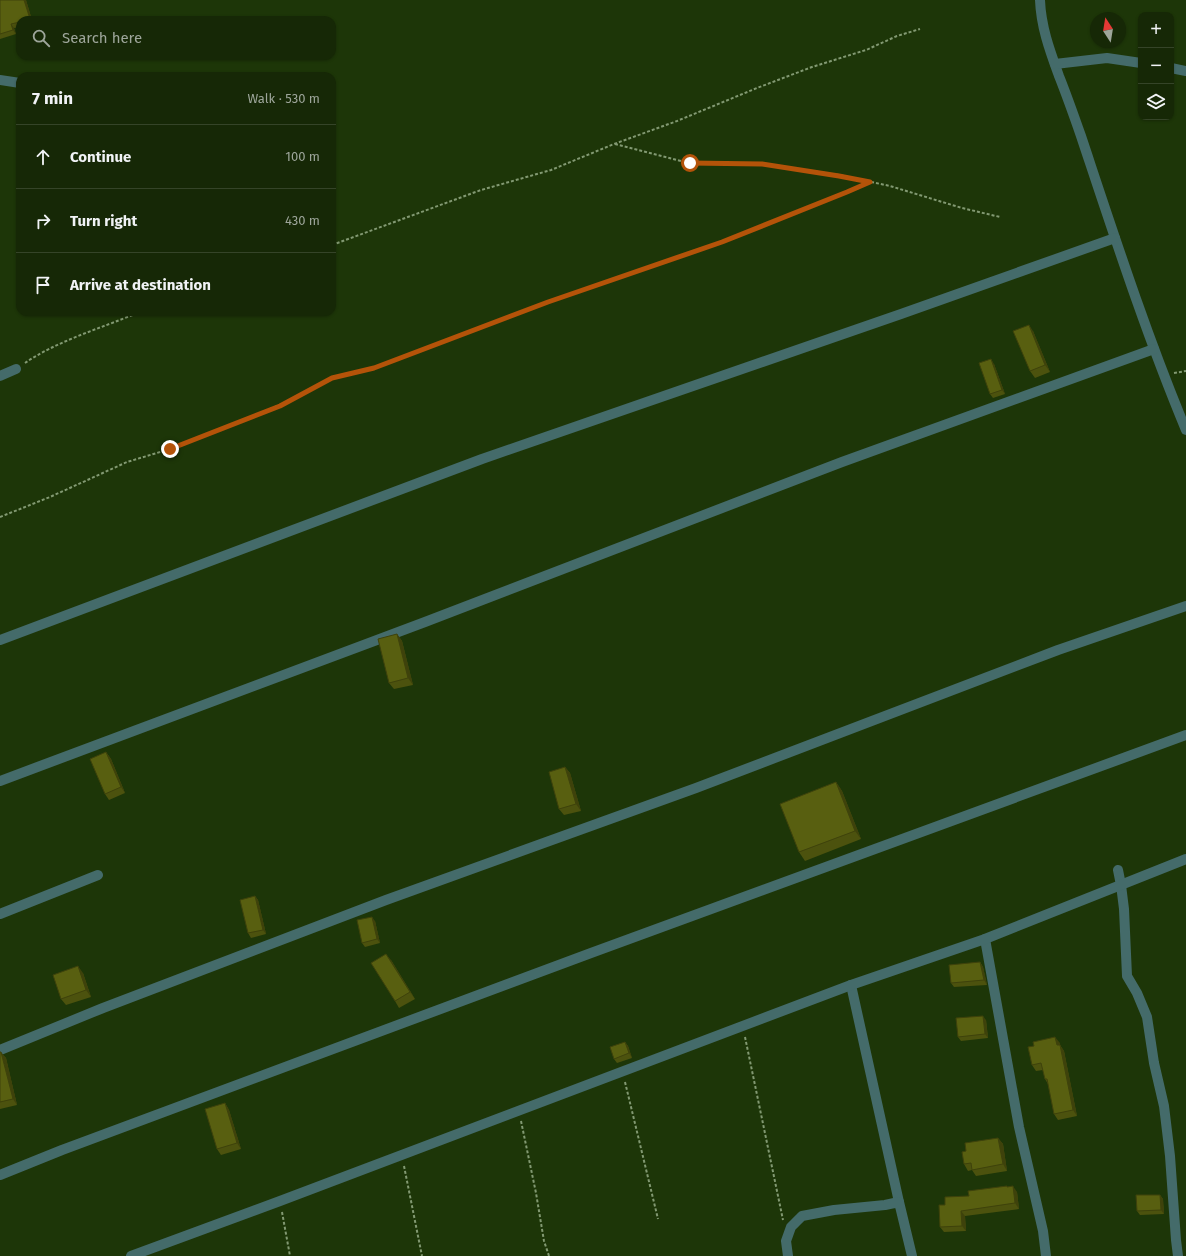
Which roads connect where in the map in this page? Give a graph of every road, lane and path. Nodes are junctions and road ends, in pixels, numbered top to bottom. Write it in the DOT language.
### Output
graph roads {
  1 [pos="1040,0"];
  2 [pos="920,29"];
  3 [pos="1138,63"];
  4 [pos="1055,64"];
  5 [pos="1174,69"];
  6 [pos="1186,71"];
  7 [pos="0,80"];
  8 [pos="16,82"];
  9 [pos="614,144"];
  10 [pos="870,182"];
  11 [pos="1000,217"];
  12 [pos="1114,238"];
  13 [pos="336,244"];
  14 [pos="130,316"];
  15 [pos="1154,348"];
  16 [pos="16,369"];
  17 [pos="0,376"];
  18 [pos="1186,430"];
  19 [pos="0,517"];
  20 [pos="1186,606"];
  21 [pos="0,640"];
  22 [pos="1186,735"];
  23 [pos="0,781"];
  24 [pos="1186,859"];
  25 [pos="1118,870"];
  26 [pos="98,875"];
  27 [pos="1121,885"];
  28 [pos="0,914"];
  29 [pos="985,940"];
  30 [pos="850,985"];
  31 [pos="742,1026"];
  32 [pos="0,1050"];
  33 [pos="622,1071"];
  34 [pos="518,1110"];
  35 [pos="402,1155"];
  36 [pos="0,1175"];
  37 [pos="280,1201"];
  38 [pos="899,1202"];
  39 [pos="658,1219"];
  40 [pos="786,1241"];
  41 [pos="131,1256"];
  42 [pos="290,1256"];
  43 [pos="422,1256"];
  44 [pos="549,1256"];
  45 [pos="788,1256"];
  46 [pos="912,1256"];
  47 [pos="1046,1256"];
  48 [pos="1178,1256"];
  1 -- 4 [label="street"];
  2 -- 9 [label="path"];
  3 -- 4 [label="street"];
  4 -- 12 [label="street"];
  5 -- 6 [label="street"];
  7 -- 8 [label="street"];
  9 -- 10 [label="path"];
  9 -- 13 [label="path"];
  10 -- 11 [label="path"];
  10 -- 19 [label="path"];
  12 -- 15 [label="street"];
  12 -- 21 [label="street"];
  14 -- 16 [label="path"];
  15 -- 18 [label="street"];
  15 -- 23 [label="street"];
  16 -- 17 [label="street"];
  20 -- 32 [label="street"];
  22 -- 36 [label="street"];
  24 -- 27 [label="street"];
  25 -- 27 [label="street"];
  26 -- 28 [label="street"];
  27 -- 29 [label="street"];
  27 -- 48 [label="street"];
  29 -- 30 [label="street"];
  29 -- 47 [label="street"];
  30 -- 31 [label="street"];
  30 -- 38 [label="street"];
  31 -- 33 [label="street"];
  31 -- 40 [label="path"];
  33 -- 34 [label="street"];
  33 -- 39 [label="path"];
  34 -- 35 [label="street"];
  34 -- 44 [label="path"];
  35 -- 37 [label="street"];
  35 -- 43 [label="path"];
  37 -- 41 [label="street"];
  37 -- 42 [label="path"];
  38 -- 40 [label="street"];
  38 -- 46 [label="street"];
  40 -- 45 [label="street"];
}
